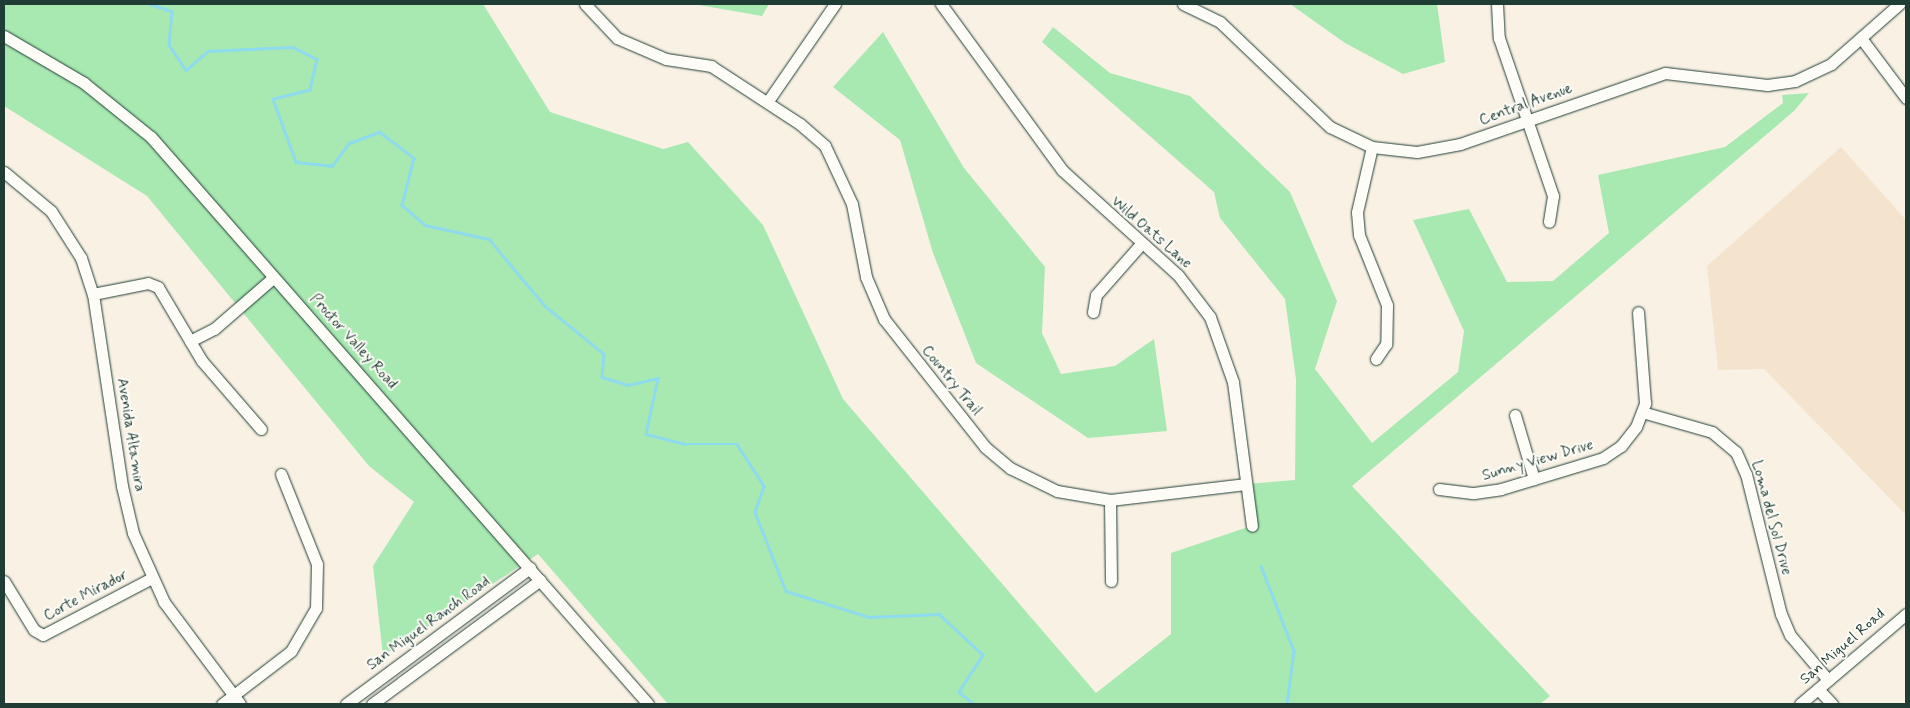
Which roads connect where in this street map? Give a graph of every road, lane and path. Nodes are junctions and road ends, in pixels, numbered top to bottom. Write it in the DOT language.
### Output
graph roads {
  1 [pos="585,4"];
  2 [pos="835,4"];
  3 [pos="941,4"];
  4 [pos="1182,4"];
  5 [pos="1497,4"];
  6 [pos="1899,4"];
  7 [pos="1204,7"];
  8 [pos="4,36"];
  9 [pos="1861,38"];
  10 [pos="1906,98"];
  11 [pos="768,101"];
  12 [pos="1528,120"];
  13 [pos="1372,147"];
  14 [pos="4,172"];
  15 [pos="1549,222"];
  16 [pos="1141,244"];
  17 [pos="274,277"];
  18 [pos="94,294"];
  19 [pos="1093,312"];
  20 [pos="1638,312"];
  21 [pos="190,341"];
  22 [pos="1376,359"];
  23 [pos="1642,412"];
  24 [pos="1515,415"];
  25 [pos="261,429"];
  26 [pos="281,474"];
  27 [pos="1534,479"];
  28 [pos="1246,484"];
  29 [pos="1439,489"];
  30 [pos="1110,500"];
  31 [pos="1252,526"];
  32 [pos="530,568"];
  33 [pos="150,579"];
  34 [pos="540,580"];
  35 [pos="4,581"];
  36 [pos="1111,581"];
  37 [pos="1906,614"];
  38 [pos="1828,680"];
  39 [pos="1818,689"];
  40 [pos="236,700"];
  41 [pos="222,704"];
  42 [pos="346,704"];
  43 [pos="372,704"];
  44 [pos="648,704"];
  45 [pos="1800,704"];
  46 [pos="1832,704"];
  1 -- 11 [label="street, Country Trail"];
  2 -- 11 [label="street"];
  3 -- 16 [label="street, Wild Oats Lane"];
  4 -- 7 [label="street, Central Avenue"];
  5 -- 12 [label="street"];
  6 -- 9 [label="street, Central Avenue"];
  7 -- 13 [label="street, Central Avenue"];
  8 -- 17 [label="street, Proctor Valley Road"];
  9 -- 10 [label="street"];
  9 -- 12 [label="street, Central Avenue"];
  11 -- 30 [label="street, Country Trail"];
  12 -- 13 [label="street, Central Avenue"];
  12 -- 15 [label="street"];
  13 -- 22 [label="street"];
  14 -- 18 [label="street, Avenida Altamira"];
  16 -- 19 [label="street"];
  16 -- 28 [label="street, Wild Oats Lane"];
  17 -- 21 [label="street"];
  17 -- 32 [label="street, Proctor Valley Road"];
  18 -- 21 [label="street"];
  18 -- 33 [label="street, Avenida Altamira"];
  20 -- 23 [label="street, Sunny View Drive"];
  21 -- 25 [label="street"];
  23 -- 27 [label="street, Sunny View Drive"];
  23 -- 38 [label="street, Loma del Sol Drive"];
  24 -- 27 [label="street"];
  26 -- 40 [label="street"];
  27 -- 29 [label="street, Sunny View Drive"];
  28 -- 30 [label="street, Country Trail"];
  28 -- 31 [label="street, Wild Oats Lane"];
  30 -- 36 [label="street"];
  32 -- 34 [label="street, Proctor Valley Road"];
  32 -- 42 [label="street, San Miguel Ranch Road"];
  33 -- 35 [label="street, Corte Mirador"];
  33 -- 40 [label="street, Avenida Altamira"];
  34 -- 43 [label="street, San Miguel Ranch Road"];
  34 -- 44 [label="street, Proctor Valley Road"];
  37 -- 38 [label="street, San Miguel Road"];
  38 -- 39 [label="street, San Miguel Road"];
  39 -- 45 [label="street, San Miguel Road"];
  39 -- 46 [label="street"];
  40 -- 41 [label="street"];
}
